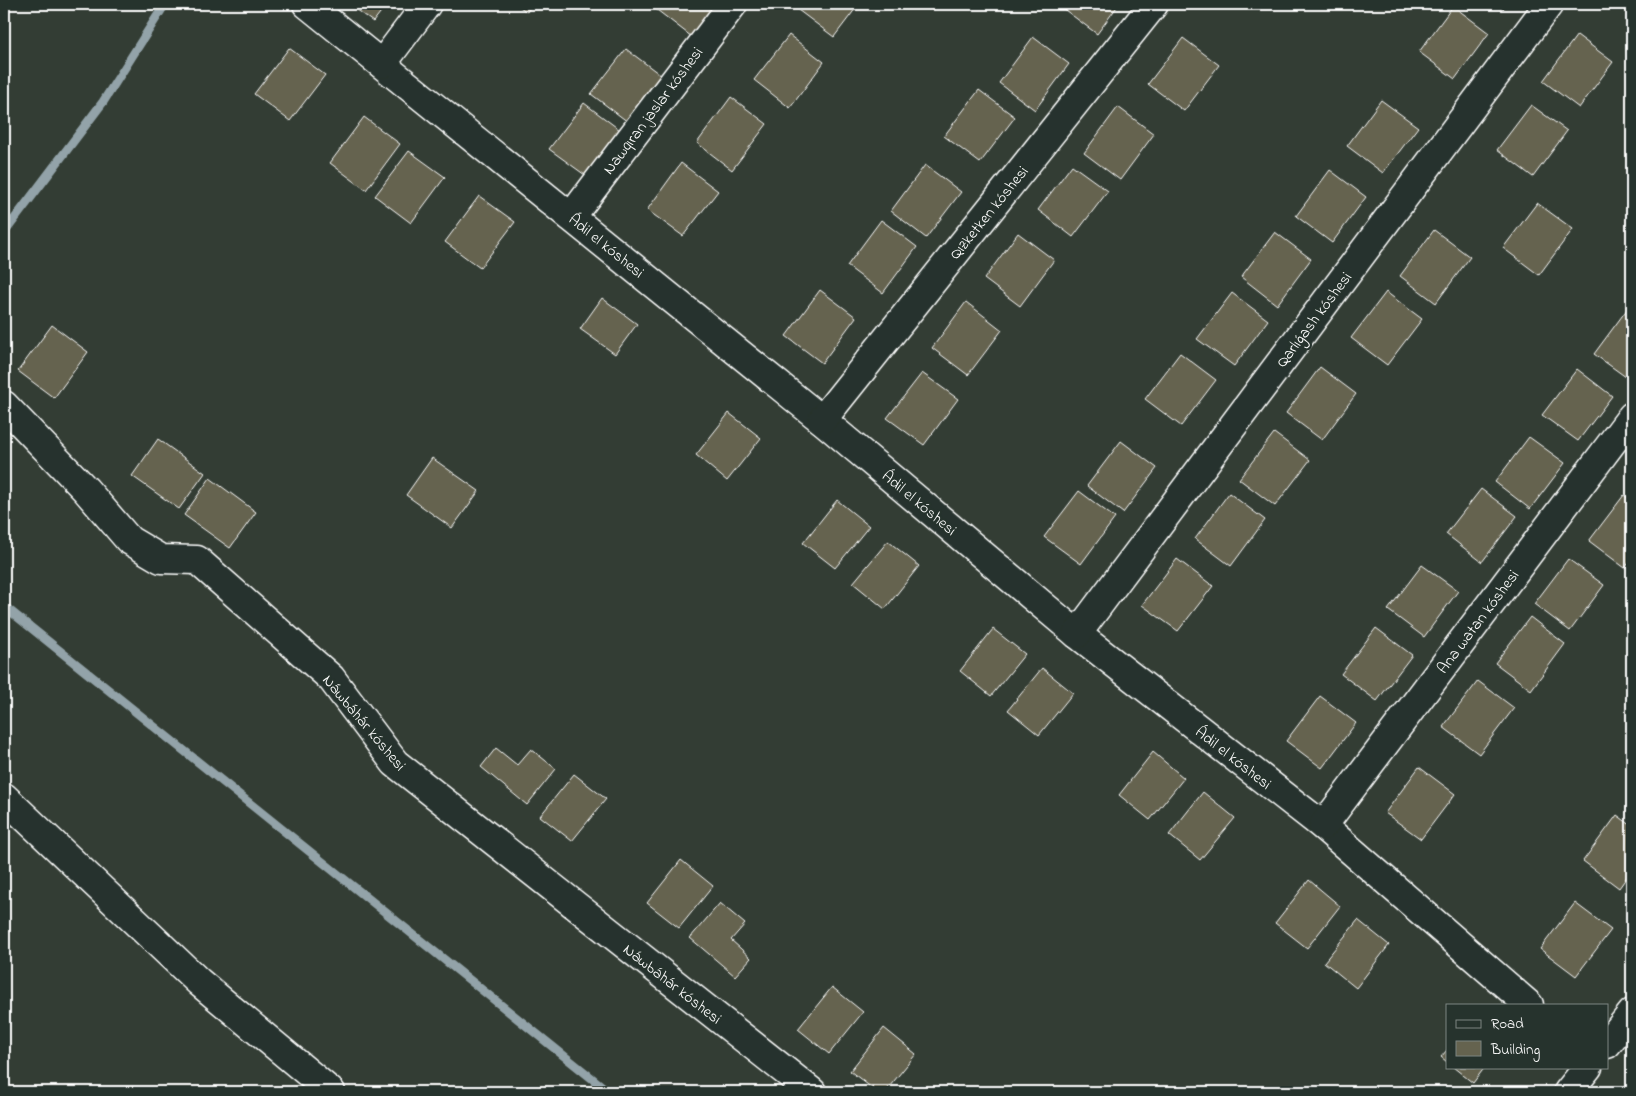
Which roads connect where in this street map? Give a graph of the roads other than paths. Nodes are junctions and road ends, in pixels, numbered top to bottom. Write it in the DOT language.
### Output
graph roads {
  1 [pos="307,4"];
  2 [pos="426,4"];
  3 [pos="733,4"];
  4 [pos="1154,4"];
  5 [pos="1549,4"];
  6 [pos="382,64"];
  7 [pos="571,216"];
  8 [pos="4,406"];
  9 [pos="1632,416"];
  10 [pos="822,420"];
  11 [pos="1077,634"];
  12 [pos="4,797"];
  13 [pos="1323,826"];
  14 [pos="1528,1004"];
  15 [pos="1632,1013"];
  16 [pos="1608,1043"];
  17 [pos="1587,1068"];
  18 [pos="331,1092"];
  19 [pos="812,1092"];
  20 [pos="1568,1092"];
  1 -- 6 [label="street, Ádil el kóshesi"];
  2 -- 6 [label="street"];
  3 -- 7 [label="street, Nawqıran jaslar kóshesi"];
  4 -- 10 [label="street, Qızketken kóshesi"];
  5 -- 11 [label="street, Qarlıǵash kóshesi"];
  6 -- 7 [label="street, Ádil el kóshesi"];
  7 -- 10 [label="street, Ádil el kóshesi"];
  8 -- 19 [label="street, Náwbáhár kóshesi"];
  9 -- 13 [label="street, Ana watan kóshesi"];
  10 -- 11 [label="street, Ádil el kóshesi"];
  11 -- 13 [label="street, Ádil el kóshesi"];
  12 -- 18 [label="street"];
  13 -- 14 [label="street, Ádil el kóshesi"];
  15 -- 16 [label="street"];
  17 -- 20 [label="street"];
}
